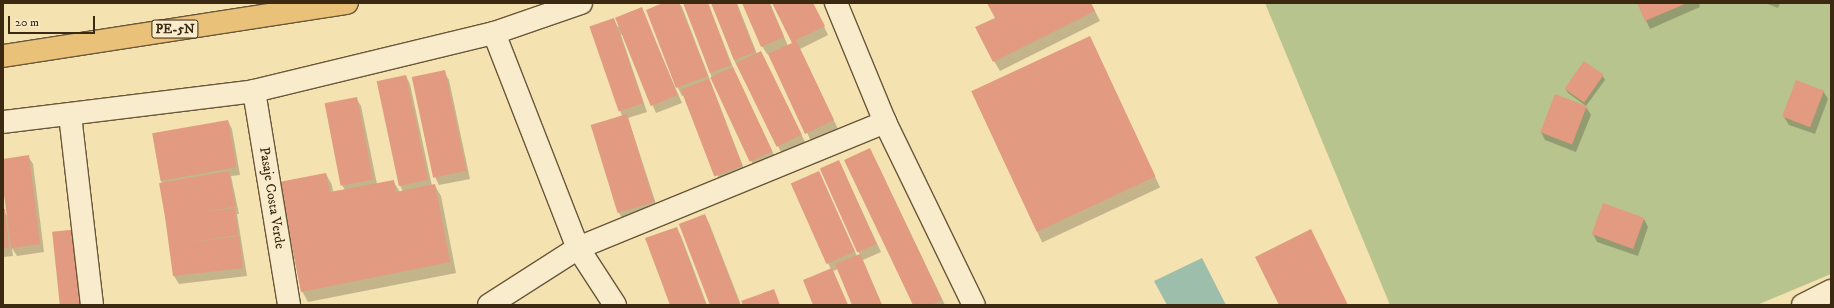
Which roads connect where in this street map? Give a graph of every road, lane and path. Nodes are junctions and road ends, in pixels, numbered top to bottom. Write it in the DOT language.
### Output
graph roads {
  1 [pos="347,3"];
  2 [pos="581,3"];
  3 [pos="836,3"];
  4 [pos="494,33"];
  5 [pos="3,56"];
  6 [pos="254,92"];
  7 [pos="70,115"];
  8 [pos="3,122"];
  9 [pos="885,122"];
  10 [pos="578,248"];
  11 [pos="1831,291"];
  12 [pos="92,305"];
  13 [pos="289,305"];
  14 [pos="489,305"];
  15 [pos="615,305"];
  16 [pos="974,305"];
  17 [pos="1803,305"];
  1 -- 5 [label="highway, PE-5N"];
  2 -- 4 [label="street"];
  3 -- 9 [label="street"];
  4 -- 6 [label="street"];
  4 -- 10 [label="street"];
  6 -- 7 [label="street"];
  6 -- 13 [label="street, Pasaje Costa Verde"];
  7 -- 8 [label="street"];
  7 -- 12 [label="street"];
  9 -- 10 [label="street"];
  9 -- 16 [label="street"];
  10 -- 14 [label="street"];
  10 -- 15 [label="street"];
  11 -- 17 [label="street"];
}
